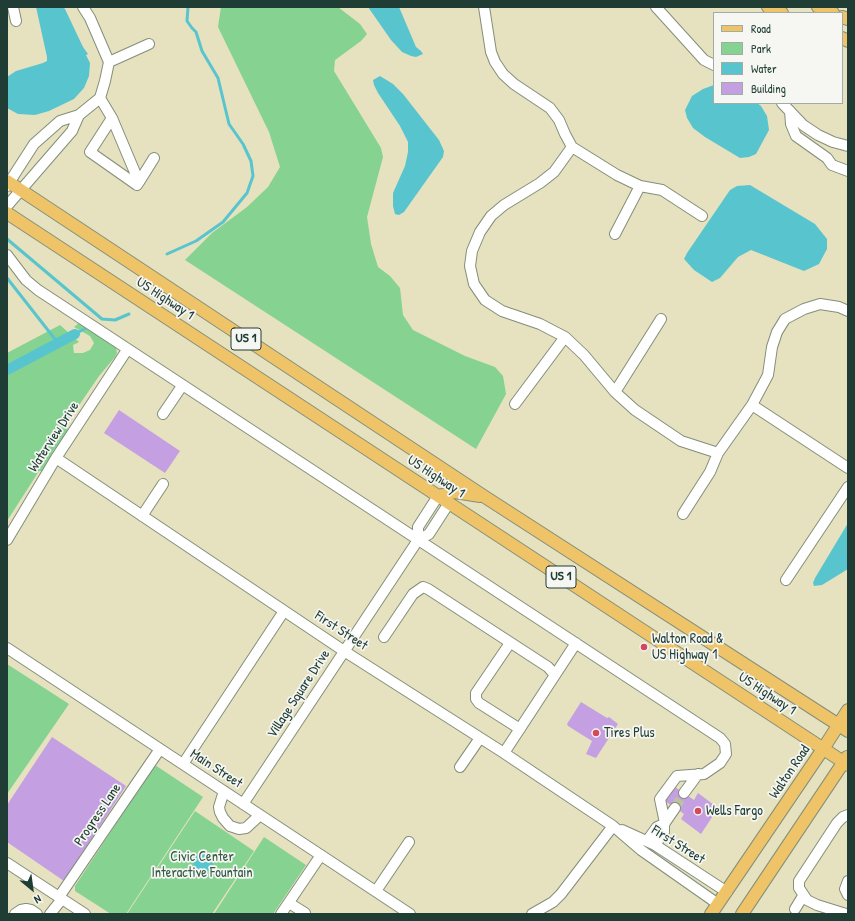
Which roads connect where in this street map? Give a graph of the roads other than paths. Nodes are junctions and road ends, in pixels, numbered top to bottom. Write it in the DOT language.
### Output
graph roads {
  1 [pos="13,7"];
  2 [pos="83,7"];
  3 [pos="484,7"];
  4 [pos="656,7"];
  5 [pos="818,7"];
  6 [pos="830,12"];
  7 [pos="16,21"];
  8 [pos="149,44"];
  9 [pos="109,62"];
  10 [pos="713,64"];
  11 [pos="100,98"];
  12 [pos="783,104"];
  13 [pos="790,111"];
  14 [pos="79,115"];
  15 [pos="112,118"];
  16 [pos="831,141"];
  17 [pos="848,146"];
  18 [pos="572,147"];
  19 [pos="823,155"];
  20 [pos="154,158"];
  21 [pos="848,171"];
  22 [pos="139,182"];
  23 [pos="8,183"];
  24 [pos="640,186"];
  25 [pos="20,189"];
  26 [pos="7,206"];
  27 [pos="7,213"];
  28 [pos="702,216"];
  29 [pos="615,234"];
  30 [pos="7,256"];
  31 [pos="848,311"];
  32 [pos="661,319"];
  33 [pos="565,337"];
  34 [pos="127,350"];
  35 [pos="182,386"];
  36 [pos="615,392"];
  37 [pos="515,404"];
  38 [pos="752,405"];
  39 [pos="163,414"];
  40 [pos="718,453"];
  41 [pos="56,458"];
  42 [pos="848,468"];
  43 [pos="163,484"];
  44 [pos="848,487"];
  45 [pos="438,496"];
  46 [pos="485,497"];
  47 [pos="450,503"];
  48 [pos="683,514"];
  49 [pos="142,516"];
  50 [pos="7,540"];
  51 [pos="418,540"];
  52 [pos="786,580"];
  53 [pos="284,611"];
  54 [pos="384,638"];
  55 [pos="510,643"];
  56 [pos="576,643"];
  57 [pos="7,648"];
  58 [pos="344,650"];
  59 [pos="555,675"];
  60 [pos="848,710"];
  61 [pos="843,728"];
  62 [pos="520,729"];
  63 [pos="480,738"];
  64 [pos="160,749"];
  65 [pos="823,749"];
  66 [pos="504,753"];
  67 [pos="847,761"];
  68 [pos="183,764"];
  69 [pos="460,767"];
  70 [pos="701,774"];
  71 [pos="224,791"];
  72 [pos="684,793"];
  73 [pos="243,804"];
  74 [pos="676,808"];
  75 [pos="260,815"];
  76 [pos="848,815"];
  77 [pos="664,823"];
  78 [pos="613,826"];
  79 [pos="409,842"];
  80 [pos="651,843"];
  81 [pos="321,855"];
  82 [pos="7,863"];
  83 [pos="848,881"];
  84 [pos="376,891"];
  85 [pos="727,892"];
  86 [pos="848,895"];
  87 [pos="803,896"];
  88 [pos="60,898"];
  89 [pos="289,903"];
  90 [pos="718,904"];
  91 [pos="794,909"];
  92 [pos="304,913"];
  93 [pos="15,914"];
  94 [pos="37,914"];
  95 [pos="50,914"];
  96 [pos="85,914"];
  97 [pos="281,914"];
  98 [pos="410,914"];
  99 [pos="532,914"];
  100 [pos="711,914"];
  101 [pos="742,914"];
  102 [pos="846,914"];
  1 -- 7 [label="street"];
  2 -- 9 [label="street"];
  3 -- 18 [label="street"];
  4 -- 10 [label="street"];
  5 -- 6 [label="main road"];
  8 -- 9 [label="street"];
  9 -- 11 [label="street"];
  11 -- 14 [label="street"];
  11 -- 15 [label="street"];
  12 -- 13 [label="street"];
  13 -- 16 [label="street"];
  13 -- 19 [label="street"];
  14 -- 23 [label="street"];
  14 -- 25 [label="street"];
  15 -- 22 [label="street"];
  15 -- 22 [label="street"];
  16 -- 17 [label="street"];
  16 -- 19 [label="street"];
  18 -- 24 [label="street"];
  18 -- 33 [label="street"];
  19 -- 21 [label="street"];
  20 -- 22 [label="street"];
  23 -- 25 [label="main road, US Highway 1 / US 1"];
  24 -- 28 [label="street"];
  24 -- 29 [label="street"];
  25 -- 26 [label="street"];
  25 -- 46 [label="main road, US Highway 1 / US 1"];
  27 -- 45 [label="main road, US Highway 1 / US 1"];
  30 -- 34 [label="street"];
  31 -- 38 [label="street"];
  32 -- 36 [label="street"];
  33 -- 36 [label="street"];
  33 -- 37 [label="street"];
  34 -- 35 [label="street"];
  34 -- 41 [label="street, Waterview Drive"];
  35 -- 39 [label="street"];
  35 -- 51 [label="street"];
  36 -- 40 [label="street"];
  38 -- 40 [label="street"];
  38 -- 42 [label="street"];
  40 -- 48 [label="street"];
  41 -- 49 [label="street, First Street"];
  41 -- 50 [label="street, Waterview Drive"];
  43 -- 49 [label="street"];
  44 -- 52 [label="street"];
  45 -- 46 [label="main road"];
  45 -- 47 [label="main road, US Highway 1 / US 1"];
  45 -- 51 [label="street, Village Square Drive"];
  46 -- 61 [label="main road, US Highway 1 / US 1"];
  47 -- 51 [label="street, Village Square Drive"];
  47 -- 65 [label="main road, US Highway 1 / US 1"];
  49 -- 53 [label="street, First Street"];
  51 -- 56 [label="street"];
  51 -- 58 [label="street, Village Square Drive"];
  53 -- 58 [label="street, First Street"];
  53 -- 68 [label="street"];
  54 -- 55 [label="street"];
  55 -- 59 [label="street"];
  55 -- 62 [label="street"];
  56 -- 59 [label="street"];
  56 -- 70 [label="street"];
  57 -- 64 [label="street, Main Street"];
  58 -- 63 [label="street, First Street"];
  58 -- 73 [label="street, Village Square Drive"];
  59 -- 62 [label="street"];
  60 -- 61 [label="main road, Walton Road"];
  61 -- 65 [label="main road, Walton Road"];
  62 -- 66 [label="street"];
  63 -- 66 [label="street, First Street"];
  63 -- 69 [label="street"];
  64 -- 68 [label="street, Main Street"];
  64 -- 88 [label="street, Progress Lane"];
  65 -- 67 [label="main road, US Highway 1 / US 1"];
  65 -- 85 [label="main road, Walton Road"];
  66 -- 78 [label="street, First Street"];
  67 -- 101 [label="main road"];
  68 -- 71 [label="street, Main Street"];
  70 -- 72 [label="street"];
  70 -- 77 [label="street"];
  71 -- 73 [label="street, Main Street"];
  71 -- 75 [label="street"];
  73 -- 75 [label="street, Main Street"];
  74 -- 77 [label="street"];
  75 -- 81 [label="street, Main Street"];
  76 -- 87 [label="street"];
  77 -- 80 [label="street"];
  78 -- 80 [label="street, First Street"];
  78 -- 90 [label="street, First Street"];
  78 -- 99 [label="street"];
  79 -- 84 [label="street"];
  80 -- 85 [label="street, First Street"];
  81 -- 84 [label="street, Main Street"];
  81 -- 89 [label="street"];
  82 -- 88 [label="street"];
  83 -- 86 [label="street"];
  84 -- 98 [label="street, Main Street"];
  85 -- 90 [label="main road, Walton Road"];
  87 -- 91 [label="street"];
  87 -- 102 [label="street"];
  88 -- 95 [label="street, Progress Lane"];
  88 -- 96 [label="street"];
  89 -- 92 [label="street"];
  89 -- 97 [label="street"];
  90 -- 100 [label="main road, Walton Road"];
  93 -- 94 [label="street"];
}
